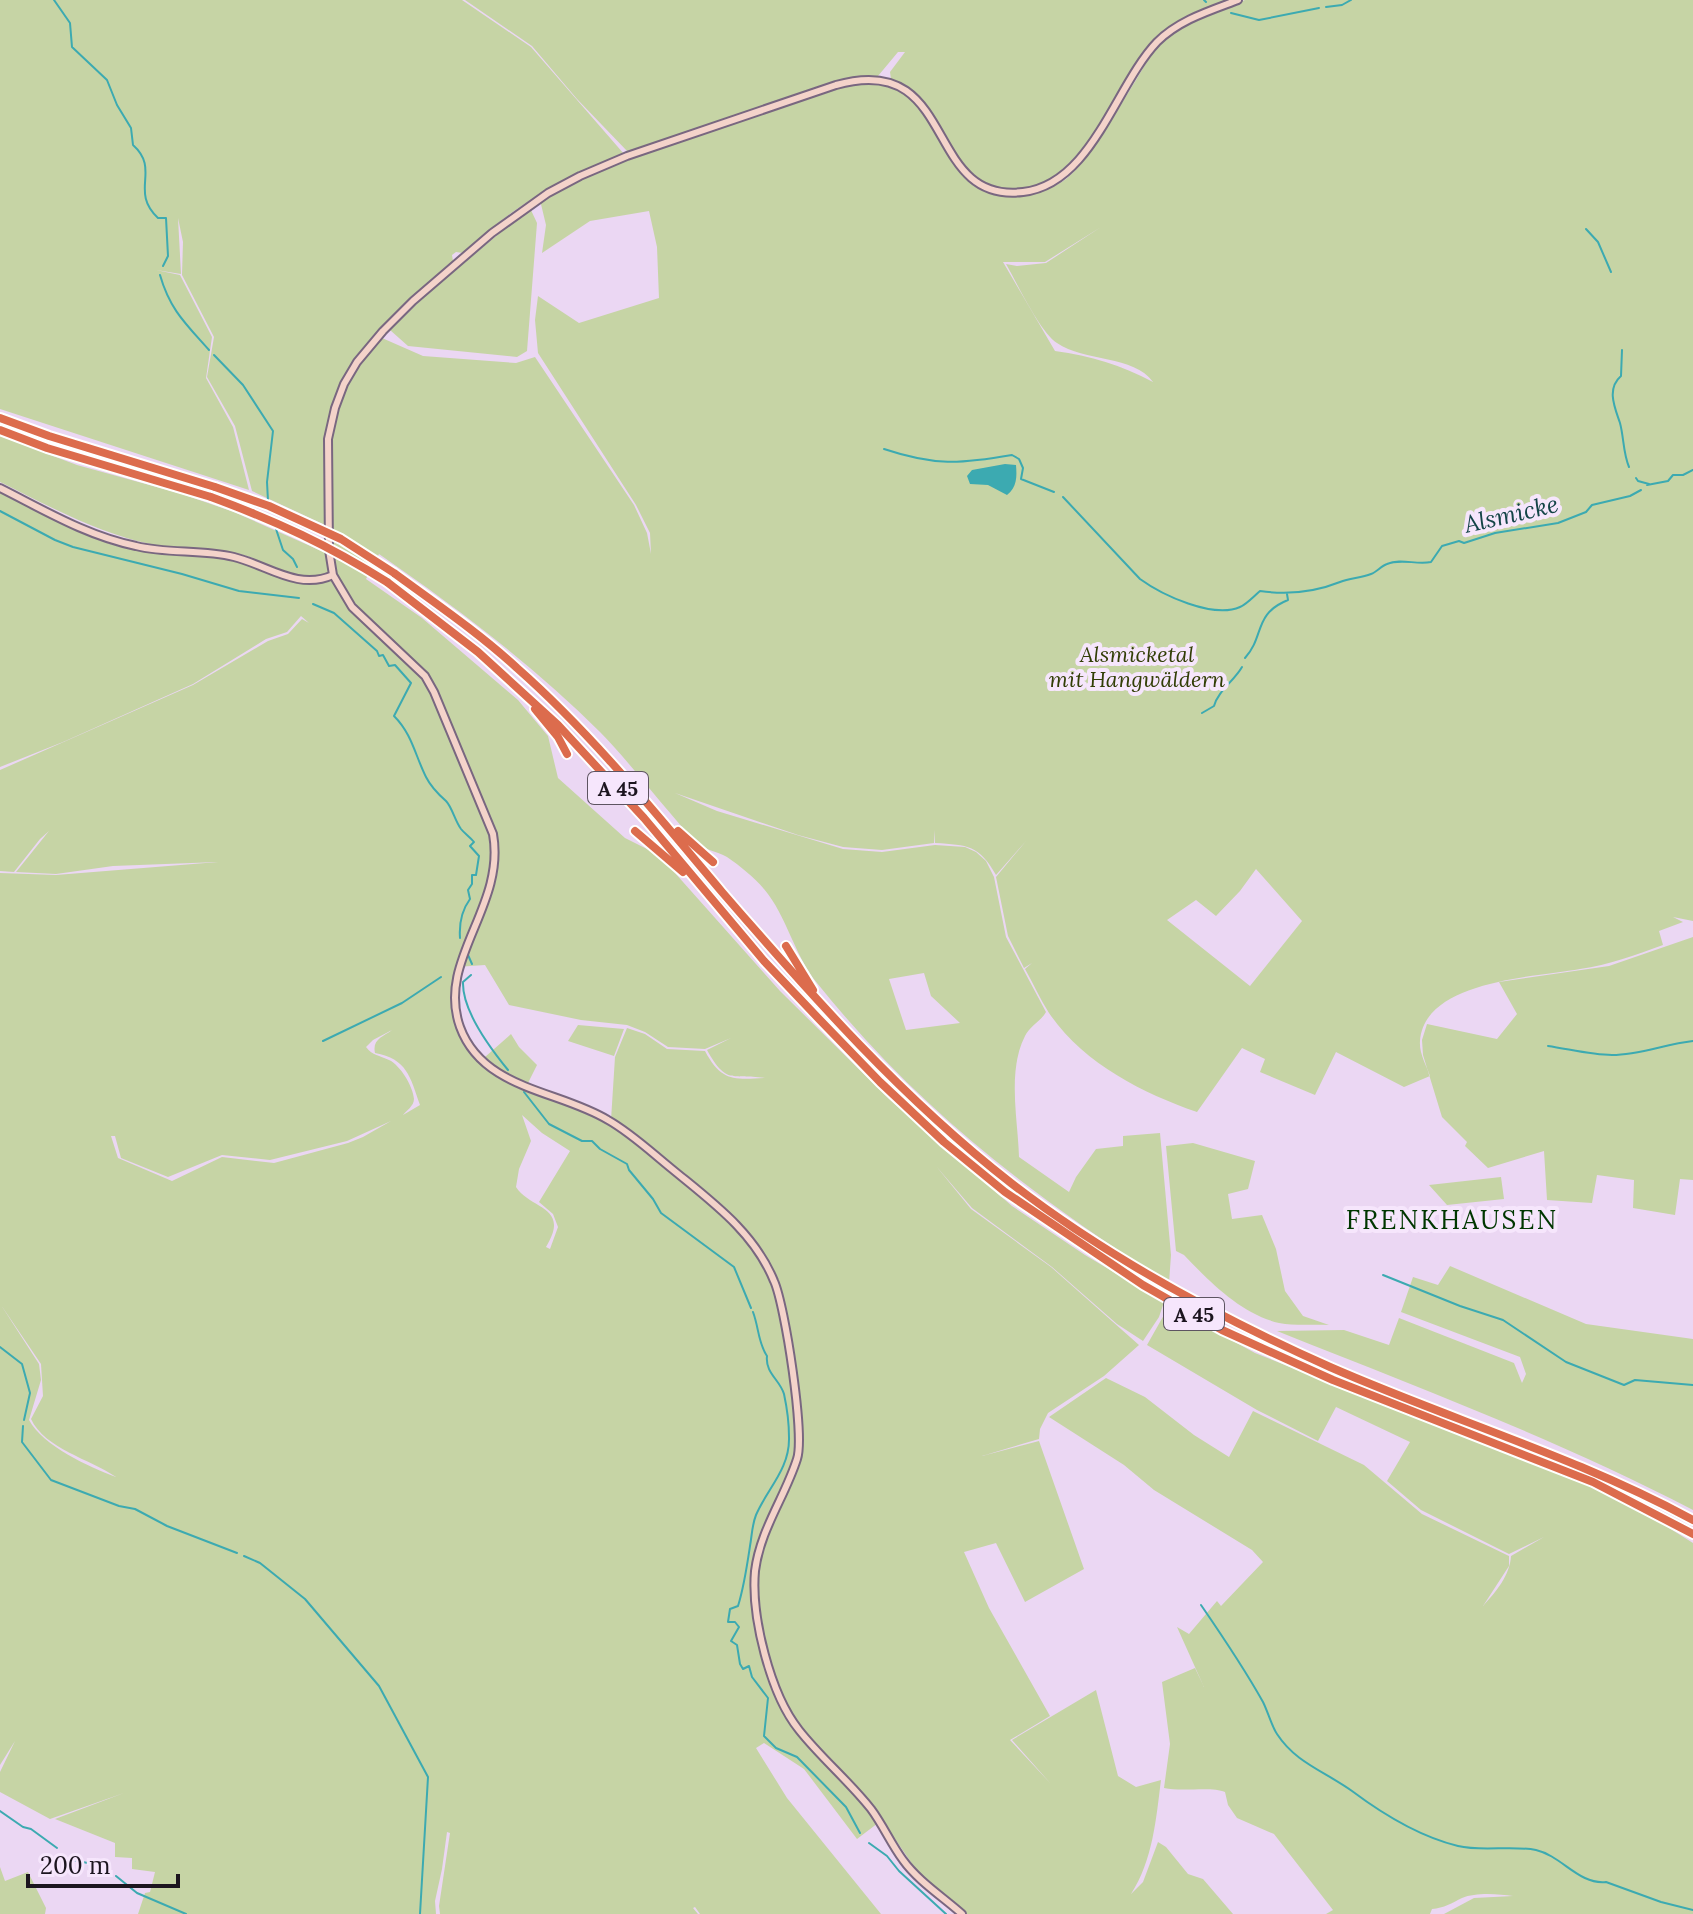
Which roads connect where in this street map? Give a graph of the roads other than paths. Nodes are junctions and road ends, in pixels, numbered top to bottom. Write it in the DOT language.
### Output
graph roads {
  1 [pos="1238,0"];
  2 [pos="0,418"];
  3 [pos="0,430"];
  4 [pos="0,488"];
  5 [pos="333,575"];
  6 [pos="530,698"];
  7 [pos="567,754"];
  8 [pos="659,816"];
  9 [pos="635,831"];
  10 [pos="713,862"];
  11 [pos="699,884"];
  12 [pos="786,946"];
  13 [pos="823,1008"];
  14 [pos="1693,1520"];
  15 [pos="1693,1534"];
  16 [pos="962,1914"];
  1 -- 5 [label="street"];
  2 -- 8 [label="highway, A 45, bridge"];
  3 -- 6 [label="highway, A 45, bridge"];
  4 -- 5 [label="street"];
  5 -- 16 [label="street"];
  6 -- 7 [label="highway"];
  6 -- 11 [label="highway, A 45"];
  8 -- 10 [label="highway"];
  8 -- 13 [label="highway, A 45"];
  9 -- 11 [label="highway"];
  11 -- 15 [label="highway, A 45"];
  12 -- 13 [label="highway"];
  13 -- 14 [label="highway, A 45"];
}
